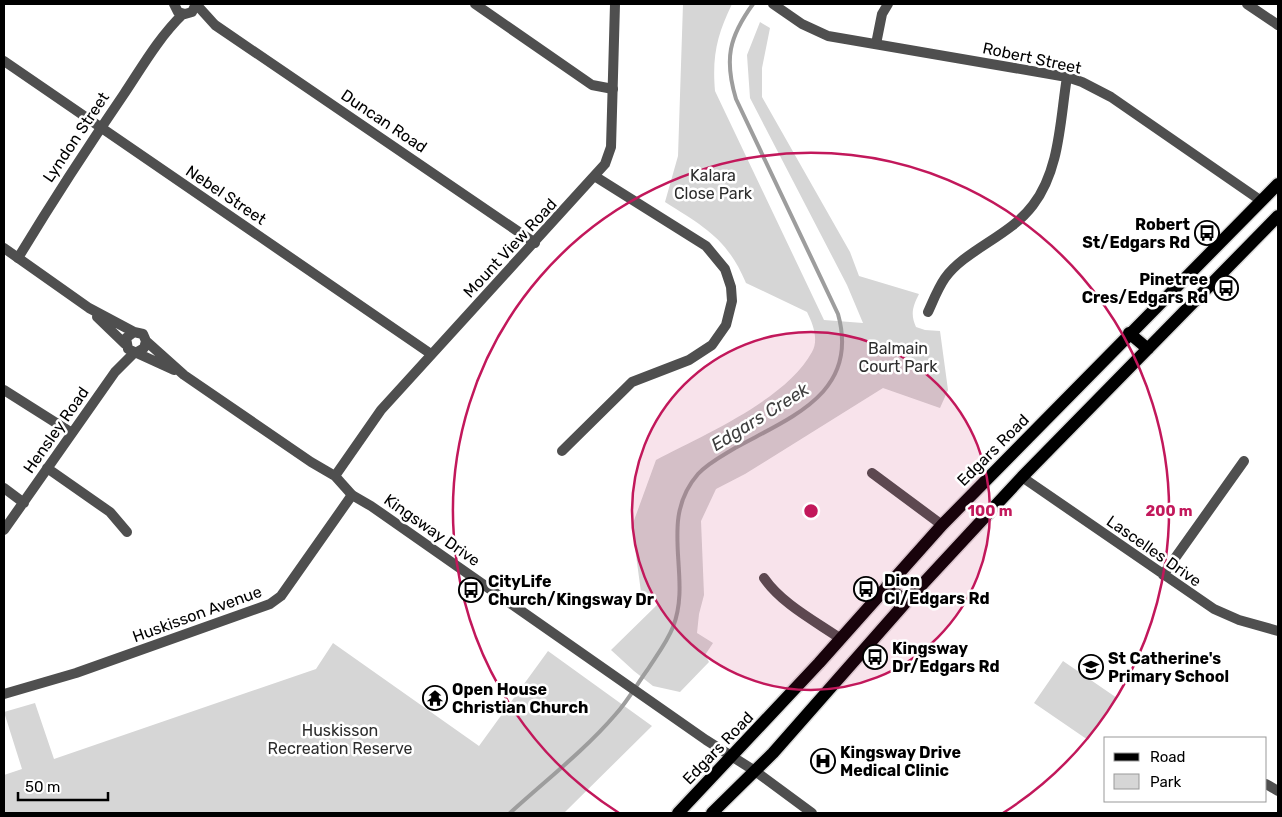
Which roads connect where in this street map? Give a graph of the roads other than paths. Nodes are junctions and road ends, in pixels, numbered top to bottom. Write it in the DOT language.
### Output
graph roads {
  1 [pos="196,4"];
  2 [pos="474,4"];
  3 [pos="615,4"];
  4 [pos="773,4"];
  5 [pos="888,4"];
  6 [pos="1247,4"];
  7 [pos="174,5"];
  8 [pos="186,14"];
  9 [pos="215,25"];
  10 [pos="1278,25"];
  11 [pos="164,35"];
  12 [pos="876,44"];
  13 [pos="4,61"];
  14 [pos="1067,77"];
  15 [pos="613,89"];
  16 [pos="101,127"];
  17 [pos="596,177"];
  18 [pos="1278,184"];
  19 [pos="1260,200"];
  20 [pos="1278,216"];
  21 [pos="535,244"];
  22 [pos="4,248"];
  23 [pos="18,258"];
  24 [pos="89,308"];
  25 [pos="928,312"];
  26 [pos="134,332"];
  27 [pos="1129,333"];
  28 [pos="146,341"];
  29 [pos="131,349"];
  30 [pos="1148,349"];
  31 [pos="431,354"];
  32 [pos="184,375"];
  33 [pos="4,390"];
  34 [pos="72,433"];
  35 [pos="562,451"];
  36 [pos="1244,461"];
  37 [pos="48,468"];
  38 [pos="872,473"];
  39 [pos="335,476"];
  40 [pos="1022,477"];
  41 [pos="4,488"];
  42 [pos="352,495"];
  43 [pos="24,503"];
  44 [pos="942,525"];
  45 [pos="4,530"];
  46 [pos="127,532"];
  47 [pos="1164,576"];
  48 [pos="764,578"];
  49 [pos="887,586"];
  50 [pos="906,602"];
  51 [pos="1278,631"];
  52 [pos="841,639"];
  53 [pos="4,694"];
  54 [pos="731,757"];
  55 [pos="755,771"];
  56 [pos="1267,785"];
  57 [pos="1278,791"];
  58 [pos="678,813"];
  59 [pos="712,813"];
  60 [pos="812,813"];
  1 -- 8 [label="street, Lyndon Street"];
  1 -- 9 [label="street, Duncan Road"];
  2 -- 15 [label="street"];
  3 -- 15 [label="street, Mount View Road"];
  4 -- 12 [label="street, Robert Street"];
  5 -- 12 [label="street"];
  6 -- 10 [label="street"];
  7 -- 8 [label="street, Duncan Road"];
  7 -- 11 [label="street, Lyndon Street"];
  8 -- 9 [label="street, Duncan Road"];
  8 -- 11 [label="street, Lyndon Street"];
  9 -- 21 [label="street, Duncan Road"];
  11 -- 16 [label="street, Lyndon Street"];
  12 -- 14 [label="street, Robert Street"];
  13 -- 16 [label="street, Nebel Street"];
  14 -- 19 [label="street, Robert Street"];
  14 -- 25 [label="street"];
  15 -- 17 [label="street, Mount View Road"];
  16 -- 23 [label="street, Lyndon Street"];
  16 -- 31 [label="street, Nebel Street"];
  17 -- 21 [label="street, Mount View Road"];
  17 -- 35 [label="street"];
  18 -- 19 [label="main road, Edgars Road"];
  19 -- 27 [label="main road, Edgars Road"];
  20 -- 30 [label="main road"];
  21 -- 31 [label="street, Mount View Road"];
  22 -- 23 [label="street, Kingsway Drive"];
  23 -- 24 [label="street, Kingsway Drive"];
  24 -- 26 [label="street, Kingsway Drive"];
  24 -- 29 [label="street, Kingsway Drive"];
  26 -- 28 [label="street"];
  26 -- 29 [label="street"];
  27 -- 30 [label="main road"];
  27 -- 44 [label="main road, Edgars Road"];
  28 -- 29 [label="street"];
  28 -- 32 [label="street, Kingsway Drive"];
  29 -- 32 [label="street, Kingsway Drive"];
  29 -- 34 [label="street, Hensley Road"];
  30 -- 40 [label="main road"];
  31 -- 39 [label="street, Mount View Road"];
  32 -- 39 [label="street, Kingsway Drive"];
  33 -- 34 [label="street"];
  34 -- 37 [label="street, Hensley Road"];
  36 -- 47 [label="street"];
  37 -- 43 [label="street, Hensley Road"];
  37 -- 46 [label="street"];
  38 -- 44 [label="street"];
  39 -- 42 [label="street, Kingsway Drive"];
  40 -- 47 [label="street, Lascelles Drive"];
  40 -- 50 [label="main road"];
  41 -- 43 [label="street"];
  42 -- 53 [label="street, Huskisson Avenue"];
  42 -- 54 [label="street, Kingsway Drive"];
  43 -- 45 [label="street, Hensley Road"];
  44 -- 49 [label="main road, Edgars Road"];
  47 -- 51 [label="street, Lascelles Drive"];
  48 -- 52 [label="street"];
  49 -- 50 [label="main road"];
  49 -- 52 [label="main road, Edgars Road"];
  50 -- 55 [label="main road"];
  52 -- 54 [label="main road, Edgars Road"];
  54 -- 55 [label="street, Kingsway Drive"];
  54 -- 58 [label="main road, Edgars Road"];
  55 -- 59 [label="main road"];
  55 -- 60 [label="street, Kingsway Drive"];
  56 -- 57 [label="street"];
}
